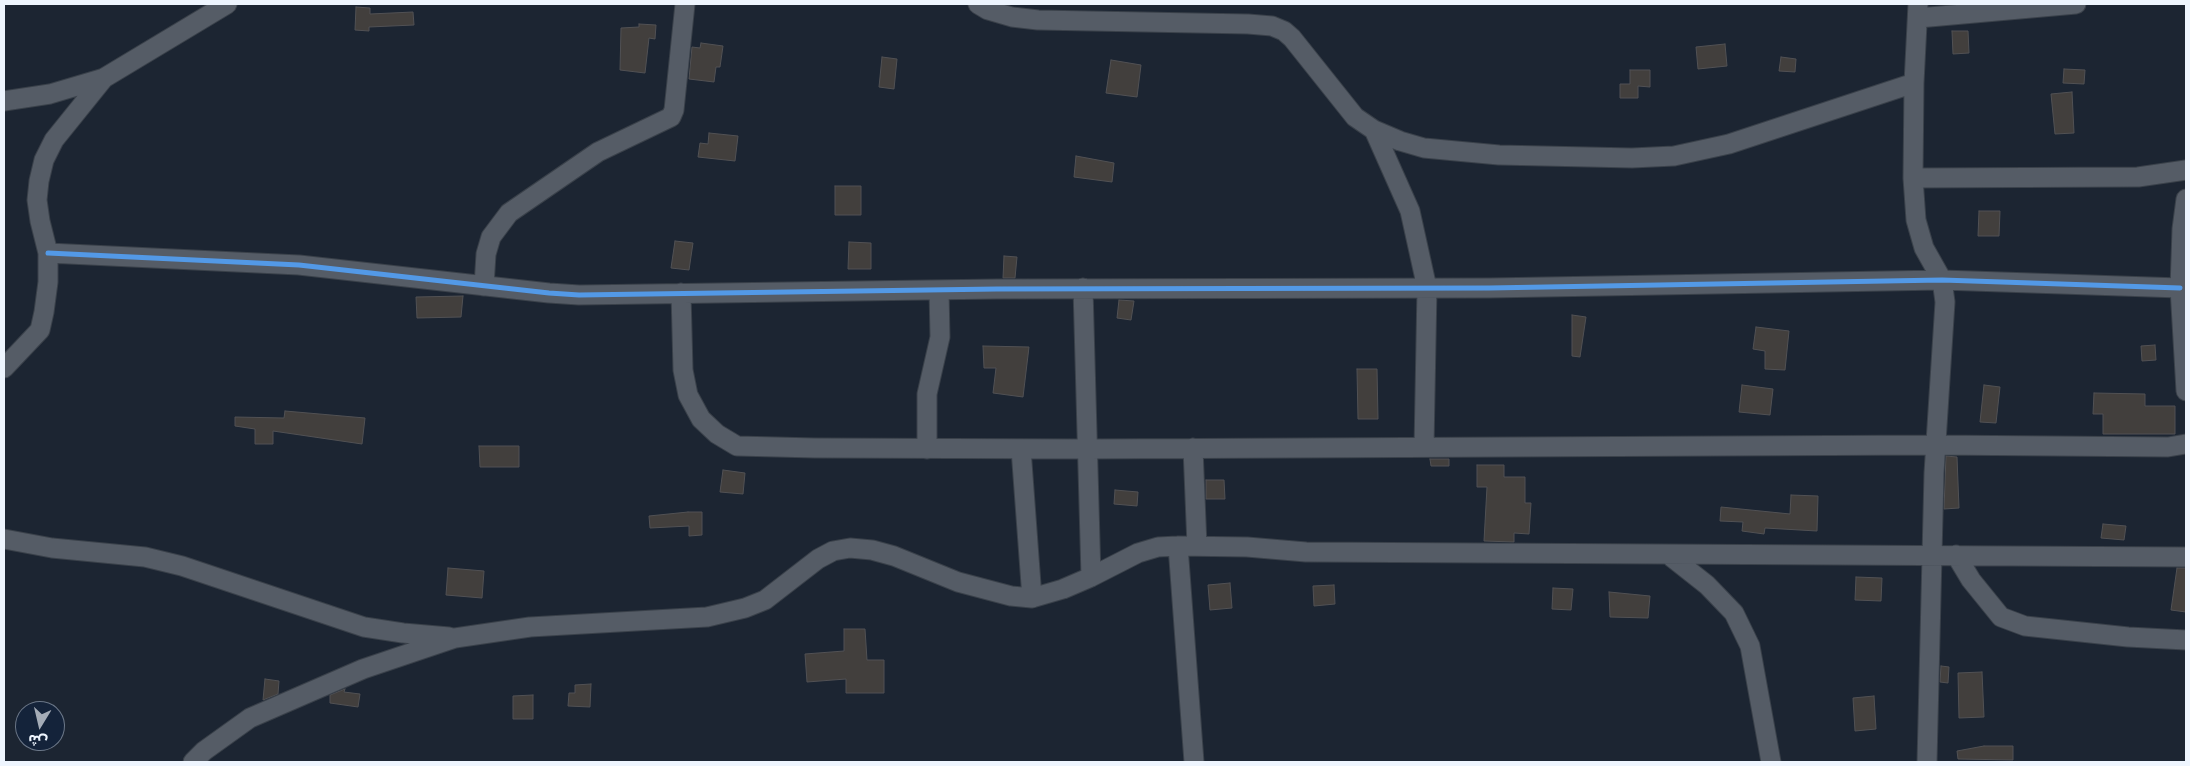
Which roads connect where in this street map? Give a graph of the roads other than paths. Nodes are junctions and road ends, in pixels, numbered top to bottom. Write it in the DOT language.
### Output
graph roads {
  1 [pos="227,4"];
  2 [pos="685,4"];
  3 [pos="978,4"];
  4 [pos="2076,4"];
  5 [pos="2039,6"];
  6 [pos="1918,11"];
  7 [pos="104,78"];
  8 [pos="1914,83"];
  9 [pos="4,101"];
  10 [pos="1374,130"];
  11 [pos="2186,170"];
  12 [pos="1913,178"];
  13 [pos="2186,199"];
  14 [pos="2184,229"];
  15 [pos="48,253"];
  16 [pos="1942,280"];
  17 [pos="484,286"];
  18 [pos="1083,288"];
  19 [pos="1427,288"];
  20 [pos="2180,288"];
  21 [pos="939,290"];
  22 [pos="681,294"];
  23 [pos="4,368"];
  24 [pos="2186,391"];
  25 [pos="2186,444"];
  26 [pos="1936,446"];
  27 [pos="1424,447"];
  28 [pos="1193,448"];
  29 [pos="926,449"];
  30 [pos="1021,449"];
  31 [pos="1087,449"];
  32 [pos="4,539"];
  33 [pos="1178,546"];
  34 [pos="1197,546"];
  35 [pos="1669,555"];
  36 [pos="1932,555"];
  37 [pos="1956,555"];
  38 [pos="2186,557"];
  39 [pos="1091,577"];
  40 [pos="1032,598"];
  41 [pos="455,638"];
  42 [pos="2186,640"];
  43 [pos="194,762"];
  44 [pos="1194,762"];
  45 [pos="1771,762"];
  46 [pos="1927,762"];
  1 -- 7 [label="street"];
  2 -- 17 [label="street"];
  3 -- 10 [label="street"];
  4 -- 5 [label="street"];
  5 -- 6 [label="street"];
  6 -- 8 [label="street"];
  7 -- 9 [label="street"];
  7 -- 15 [label="street"];
  8 -- 10 [label="street"];
  8 -- 12 [label="street"];
  10 -- 19 [label="street"];
  11 -- 12 [label="street"];
  12 -- 16 [label="street"];
  13 -- 14 [label="street"];
  14 -- 20 [label="street"];
  15 -- 17 [label="street"];
  15 -- 23 [label="street"];
  16 -- 19 [label="street"];
  16 -- 20 [label="street"];
  16 -- 26 [label="street"];
  17 -- 22 [label="street"];
  18 -- 19 [label="street"];
  18 -- 21 [label="street"];
  18 -- 31 [label="street"];
  19 -- 27 [label="street"];
  20 -- 24 [label="street"];
  21 -- 22 [label="street"];
  21 -- 29 [label="street"];
  22 -- 29 [label="street"];
  25 -- 26 [label="street"];
  26 -- 27 [label="street"];
  26 -- 36 [label="street"];
  27 -- 28 [label="street"];
  28 -- 31 [label="street"];
  28 -- 34 [label="street"];
  29 -- 30 [label="street"];
  30 -- 31 [label="street"];
  30 -- 40 [label="street"];
  31 -- 39 [label="street"];
  32 -- 41 [label="street"];
  33 -- 34 [label="street"];
  33 -- 39 [label="street"];
  33 -- 44 [label="street"];
  34 -- 35 [label="street"];
  35 -- 36 [label="street"];
  35 -- 45 [label="street"];
  36 -- 37 [label="street"];
  36 -- 46 [label="street"];
  37 -- 38 [label="street"];
  37 -- 42 [label="street"];
  39 -- 40 [label="street"];
  40 -- 41 [label="street"];
  41 -- 43 [label="street"];
}
